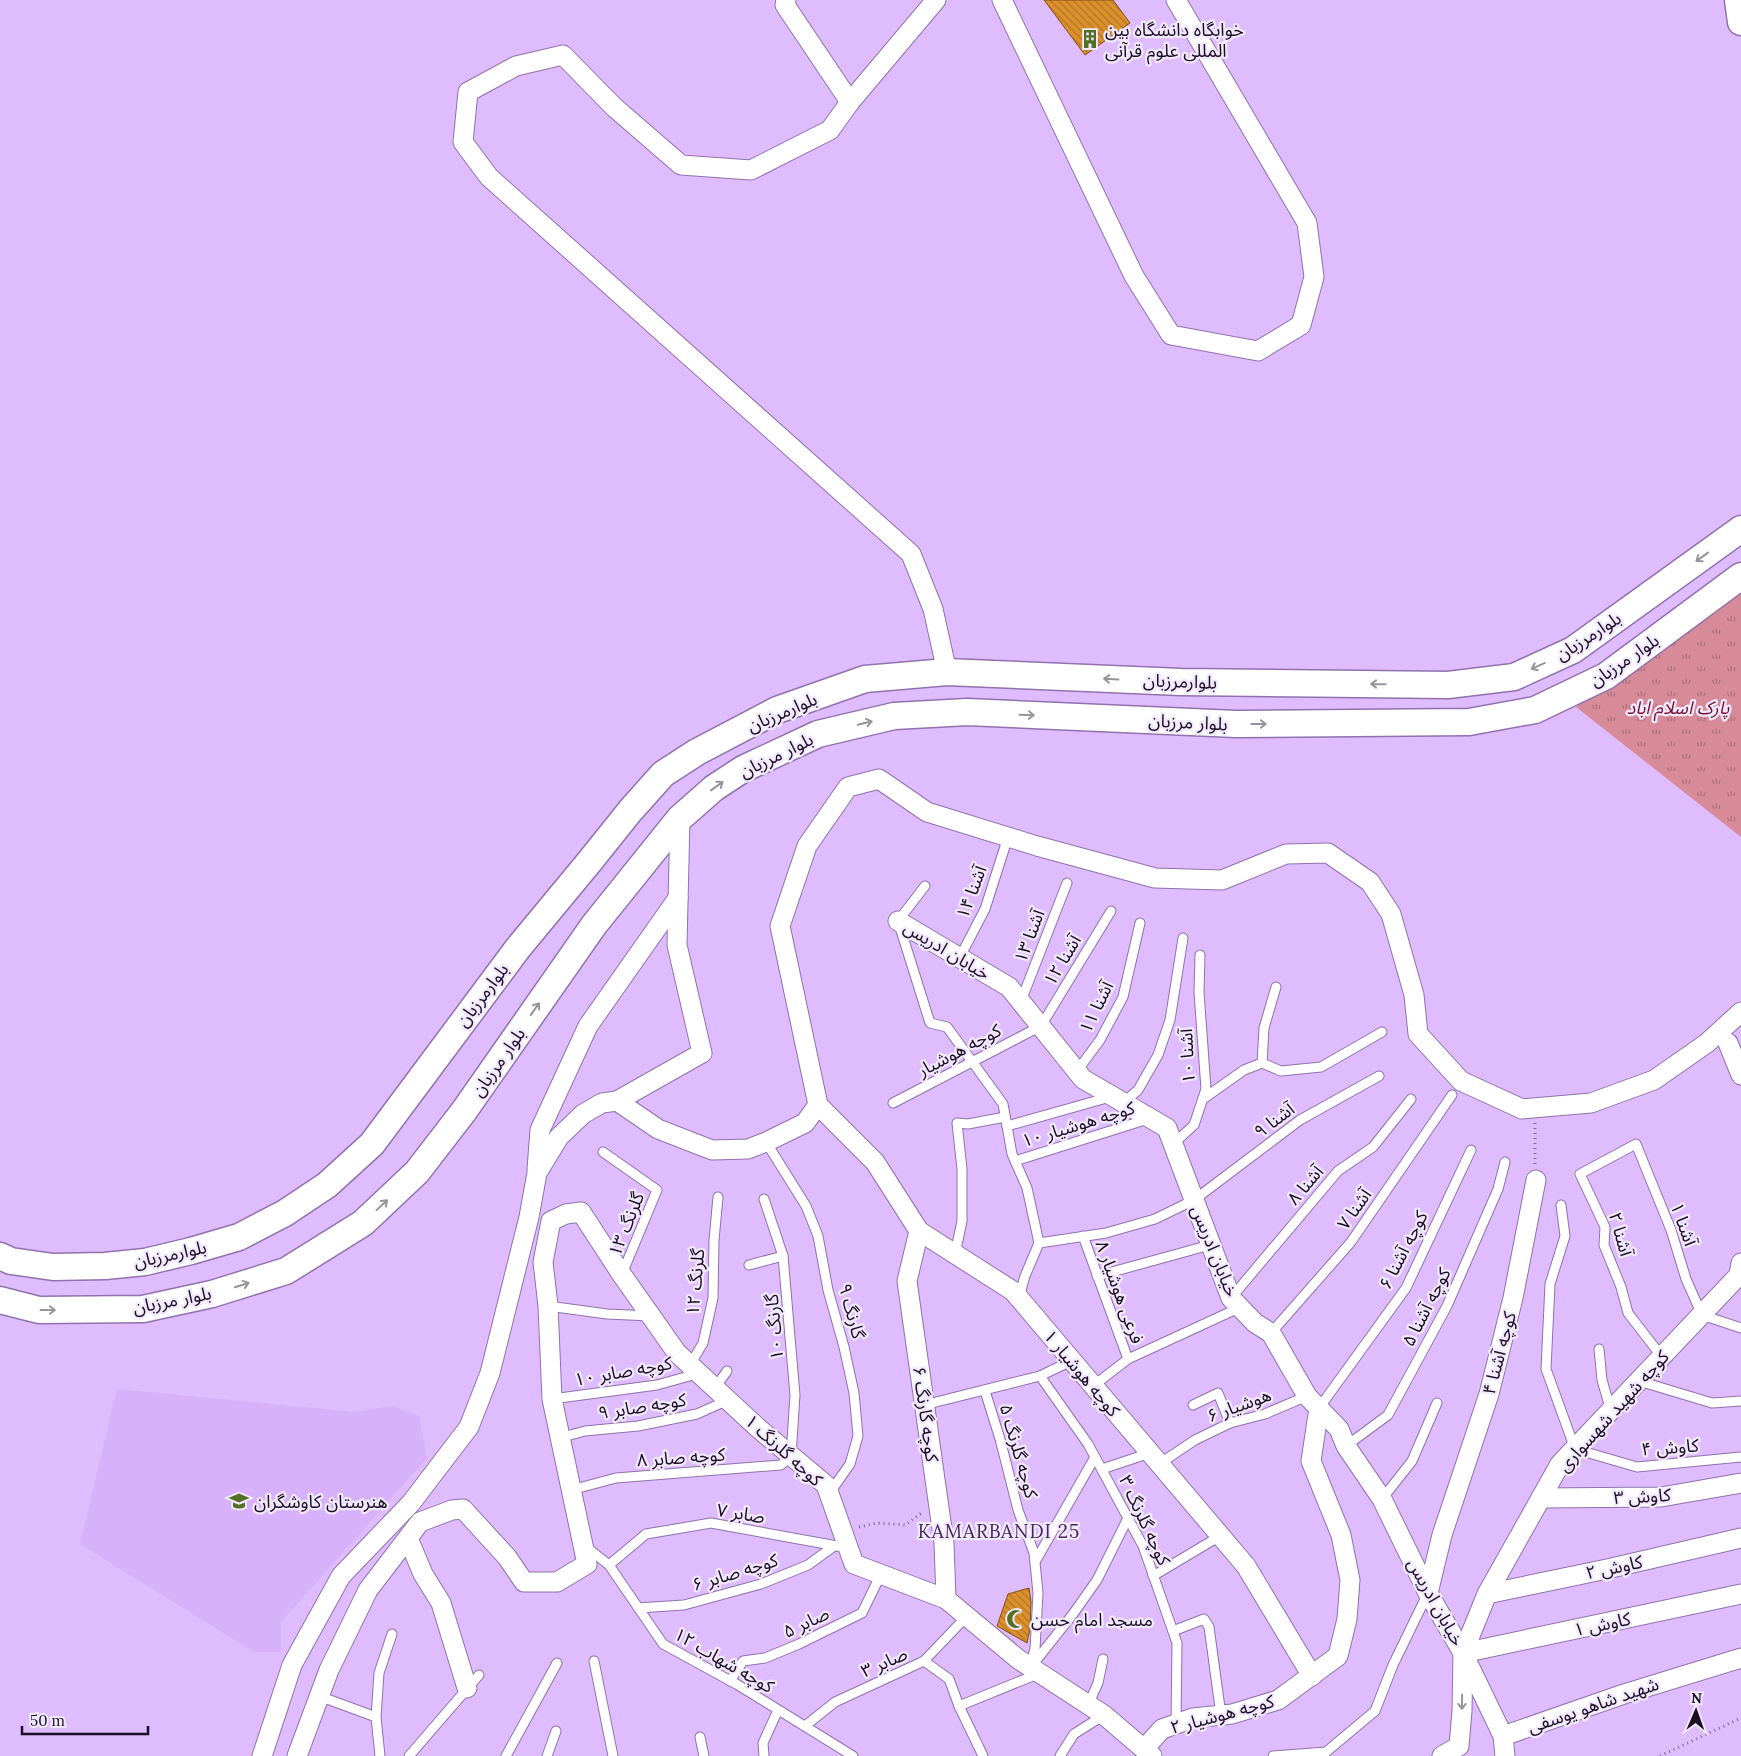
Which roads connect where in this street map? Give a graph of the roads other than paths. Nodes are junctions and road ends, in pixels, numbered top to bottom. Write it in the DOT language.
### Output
graph roads {
  1 [pos="786,0"];
  2 [pos="936,0"];
  3 [pos="1002,0"];
  4 [pos="1176,0"];
  5 [pos="1738,0"];
  6 [pos="1741,22"];
  7 [pos="850,102"];
  8 [pos="1741,528"];
  9 [pos="1741,576"];
  10 [pos="947,672"];
  11 [pos="680,818"];
  12 [pos="1008,837"];
  13 [pos="1067,883"];
  14 [pos="926,886"];
  15 [pos="678,898"];
  16 [pos="1111,910"];
  17 [pos="898,921"];
  18 [pos="1140,923"];
  19 [pos="1184,938"];
  20 [pos="1200,954"];
  21 [pos="960,957"];
  22 [pos="1276,987"];
  23 [pos="1021,1002"];
  24 [pos="1741,1012"];
  25 [pos="1041,1026"];
  26 [pos="1382,1032"];
  27 [pos="1728,1043"];
  28 [pos="973,1061"];
  29 [pos="1262,1062"];
  30 [pos="1077,1071"];
  31 [pos="1741,1075"];
  32 [pos="1379,1076"];
  33 [pos="1452,1095"];
  34 [pos="1118,1099"];
  35 [pos="1203,1099"];
  36 [pos="1411,1099"];
  37 [pos="617,1101"];
  38 [pos="893,1104"];
  39 [pos="818,1105"];
  40 [pos="1150,1119"];
  41 [pos="1006,1122"];
  42 [pos="766,1142"];
  43 [pos="1173,1144"];
  44 [pos="1636,1144"];
  45 [pos="1471,1150"];
  46 [pos="603,1152"];
  47 [pos="1015,1161"];
  48 [pos="1505,1162"];
  49 [pos="537,1173"];
  50 [pos="1536,1180"];
  51 [pos="718,1197"];
  52 [pos="764,1199"];
  53 [pos="1194,1200"];
  54 [pos="1561,1205"];
  55 [pos="919,1231"];
  56 [pos="1083,1236"];
  57 [pos="1039,1243"];
  58 [pos="1210,1245"];
  59 [pos="955,1254"];
  60 [pos="0,1256"];
  61 [pos="783,1256"];
  62 [pos="749,1265"];
  63 [pos="1740,1271"];
  64 [pos="622,1275"];
  65 [pos="1097,1276"];
  66 [pos="1019,1297"];
  67 [pos="0,1300"];
  68 [pos="1236,1303"];
  69 [pos="548,1306"];
  70 [pos="1702,1315"];
  71 [pos="651,1316"];
  72 [pos="1741,1328"];
  73 [pos="1271,1333"];
  74 [pos="1599,1349"];
  75 [pos="1662,1357"];
  76 [pos="1128,1359"];
  77 [pos="1071,1361"];
  78 [pos="695,1369"];
  79 [pos="727,1371"];
  80 [pos="1040,1376"];
  81 [pos="1640,1381"];
  82 [pos="1093,1386"];
  83 [pos="985,1391"];
  84 [pos="721,1394"];
  85 [pos="552,1399"];
  86 [pos="1741,1401"];
  87 [pos="1313,1402"];
  88 [pos="1437,1403"];
  89 [pos="924,1405"];
  90 [pos="1193,1405"];
  91 [pos="1611,1411"];
  92 [pos="1230,1423"];
  93 [pos="559,1438"];
  94 [pos="1346,1446"];
  95 [pos="1575,1449"];
  96 [pos="791,1456"];
  97 [pos="1095,1457"];
  98 [pos="1741,1457"];
  99 [pos="1154,1458"];
  100 [pos="1102,1469"];
  101 [pos="1741,1483"];
  102 [pos="571,1490"];
  103 [pos="829,1494"];
  104 [pos="1541,1498"];
  105 [pos="1382,1499"];
  106 [pos="1128,1518"];
  107 [pos="1220,1536"];
  108 [pos="408,1538"];
  109 [pos="1741,1538"];
  110 [pos="841,1541"];
  111 [pos="583,1545"];
  112 [pos="1035,1562"];
  113 [pos="609,1565"];
  114 [pos="880,1574"];
  115 [pos="1153,1576"];
  116 [pos="1428,1593"];
  117 [pos="1487,1594"];
  118 [pos="1741,1594"];
  119 [pos="946,1599"];
  120 [pos="638,1608"];
  121 [pos="967,1616"];
  122 [pos="1173,1632"];
  123 [pos="392,1634"];
  124 [pos="1463,1653"];
  125 [pos="1741,1658"];
  126 [pos="1103,1659"];
  127 [pos="594,1660"];
  128 [pos="924,1661"];
  129 [pos="557,1663"];
  130 [pos="1035,1670"];
  131 [pos="1312,1676"];
  132 [pos="473,1681"];
  133 [pos="730,1681"];
  134 [pos="319,1696"];
  135 [pos="959,1706"];
  136 [pos="778,1710"];
  137 [pos="1096,1710"];
  138 [pos="1221,1715"];
  139 [pos="376,1717"];
  140 [pos="1176,1724"];
  141 [pos="804,1726"];
  142 [pos="556,1732"];
  143 [pos="1503,1736"];
  144 [pos="700,1737"];
  145 [pos="1148,1753"];
  146 [pos="262,1756"];
  147 [pos="297,1756"];
  148 [pos="380,1756"];
  149 [pos="409,1756"];
  150 [pos="506,1756"];
  151 [pos="547,1756"];
  152 [pos="613,1756"];
  153 [pos="704,1756"];
  154 [pos="764,1756"];
  155 [pos="853,1756"];
  156 [pos="983,1756"];
  157 [pos="1060,1756"];
  158 [pos="1273,1756"];
  159 [pos="1442,1756"];
  160 [pos="1505,1756"];
  1 -- 7 [label="street"];
  2 -- 7 [label="street"];
  3 -- 4 [label="street"];
  5 -- 6 [label="main road"];
  7 -- 10 [label="street"];
  8 -- 10 [label="main road, بلوارمرزبان, one-way"];
  11 -- 9 [label="main road, بلوار مرزبان, one-way"];
  10 -- 60 [label="main road, بلوارمرزبان"];
  11 -- 15 [label="street"];
  67 -- 11 [label="main road, بلوار مرزبان, one-way"];
  12 -- 21 [label="lane, آشنا ۱۴"];
  12 -- 24 [label="street"];
  12 -- 39 [label="street"];
  13 -- 23 [label="lane, آشنا ۱۳"];
  14 -- 17 [label="lane"];
  15 -- 37 [label="street"];
  15 -- 49 [label="street"];
  16 -- 25 [label="lane, آشنا ۱۲"];
  17 -- 21 [label="street, خیابان ادریس"];
  17 -- 28 [label="lane"];
  18 -- 30 [label="lane, آشنا ۱۱"];
  19 -- 34 [label="lane, آشنا ۱۰"];
  20 -- 35 [label="lane, آشنا ۱۰"];
  21 -- 23 [label="street, خیابان ادریس"];
  22 -- 29 [label="lane"];
  23 -- 25 [label="street, خیابان ادریس"];
  25 -- 28 [label="lane, کوچه هوشیار"];
  25 -- 30 [label="street, خیابان ادریس"];
  26 -- 29 [label="lane"];
  27 -- 31 [label="street"];
  28 -- 38 [label="lane, کوچه هوشیار"];
  28 -- 41 [label="lane"];
  29 -- 35 [label="lane"];
  30 -- 34 [label="street, خیابان ادریس"];
  32 -- 53 [label="lane, آشنا ۹"];
  33 -- 73 [label="lane, آشنا ۷"];
  34 -- 40 [label="street, خیابان ادریس"];
  34 -- 41 [label="lane"];
  35 -- 43 [label="lane, آشنا ۱۰"];
  36 -- 68 [label="lane, آشنا ۸"];
  37 -- 42 [label="street"];
  37 -- 49 [label="street"];
  39 -- 42 [label="street"];
  39 -- 55 [label="street, کوچه هوشیار ۱"];
  40 -- 43 [label="street, خیابان ادریس"];
  40 -- 47 [label="lane, کوچه هوشیار ۱۰"];
  41 -- 47 [label="lane"];
  41 -- 59 [label="lane"];
  42 -- 103 [label="lane, گارنگ ۹"];
  43 -- 53 [label="street, خیابان ادریس"];
  44 -- 70 [label="lane, آشنا ۱"];
  44 -- 75 [label="lane, آشنا ۲"];
  45 -- 87 [label="lane, کوچه آشنا ۶"];
  46 -- 64 [label="lane, گلرنگ ۱۳"];
  47 -- 57 [label="lane"];
  48 -- 94 [label="lane, کوچه آشنا ۵"];
  49 -- 146 [label="street"];
  50 -- 116 [label="street, کوچه آشنا ۴"];
  51 -- 78 [label="lane, گلرنگ ۱۲"];
  52 -- 61 [label="lane, گارنگ ۱۰"];
  53 -- 56 [label="lane, آشنا ۹"];
  53 -- 58 [label="street, خیابان ادریس"];
  54 -- 95 [label="lane"];
  55 -- 59 [label="street, کوچه هوشیار ۱"];
  55 -- 89 [label="street, کوچه گارنگ ۶"];
  56 -- 57 [label="lane, آشنا ۹"];
  56 -- 65 [label="lane, فرعی هوشیار ۸"];
  57 -- 66 [label="lane"];
  58 -- 65 [label="lane"];
  58 -- 68 [label="street, خیابان ادریس"];
  59 -- 66 [label="street, کوچه هوشیار ۱"];
  61 -- 62 [label="lane"];
  61 -- 96 [label="lane, گارنگ ۱۰"];
  63 -- 70 [label="street, کوچه شهید شهسواری"];
  64 -- 69 [label="street, کوچه گلرنگ ۱"];
  64 -- 71 [label="street, کوچه گلرنگ ۱"];
  65 -- 76 [label="lane, فرعی هوشیار ۸"];
  66 -- 77 [label="street, کوچه هوشیار ۱"];
  68 -- 73 [label="street, خیابان ادریس"];
  68 -- 76 [label="lane"];
  69 -- 71 [label="lane"];
  69 -- 85 [label="street"];
  70 -- 72 [label="lane"];
  70 -- 75 [label="street, کوچه شهید شهسواری"];
  71 -- 78 [label="street, کوچه گلرنگ ۱"];
  73 -- 87 [label="street, خیابان ادریس"];
  74 -- 91 [label="lane"];
  75 -- 81 [label="street, کوچه شهید شهسواری"];
  76 -- 82 [label="lane"];
  77 -- 80 [label="lane"];
  77 -- 82 [label="street, کوچه هوشیار ۱"];
  78 -- 84 [label="street, کوچه گلرنگ ۱"];
  78 -- 85 [label="lane, کوچه صابر ۱۰"];
  79 -- 84 [label="lane"];
  80 -- 83 [label="lane"];
  80 -- 97 [label="lane, کوچه گلرنگ ۳"];
  81 -- 86 [label="lane"];
  81 -- 91 [label="street, کوچه شهید شهسواری"];
  82 -- 99 [label="street, کوچه هوشیار ۱"];
  83 -- 89 [label="lane"];
  83 -- 112 [label="lane, کوچه گلرنگ ۵"];
  84 -- 93 [label="lane, کوچه صابر ۹"];
  84 -- 96 [label="street, کوچه گلرنگ ۱"];
  85 -- 93 [label="street"];
  87 -- 92 [label="lane, هوشیار ۶"];
  87 -- 94 [label="street, خیابان ادریس"];
  87 -- 131 [label="street, کوچه هوشیار ۲"];
  88 -- 105 [label="lane"];
  89 -- 119 [label="street, کوچه گارنگ ۶"];
  90 -- 92 [label="lane"];
  91 -- 95 [label="street, کوچه شهید شهسواری"];
  92 -- 99 [label="lane, هوشیار ۶"];
  93 -- 102 [label="street"];
  94 -- 105 [label="street, خیابان ادریس"];
  95 -- 98 [label="lane, کاوش ۴"];
  95 -- 104 [label="street, کوچه شهید شهسواری"];
  96 -- 102 [label="lane, کوچه صابر ۸"];
  96 -- 103 [label="street, کوچه گلرنگ ۱"];
  97 -- 100 [label="lane, کوچه گلرنگ ۳"];
  97 -- 112 [label="lane"];
  99 -- 100 [label="lane, هوشیار ۶"];
  99 -- 107 [label="street, کوچه هوشیار ۱"];
  100 -- 106 [label="lane, کوچه گلرنگ ۳"];
  101 -- 104 [label="street, کاوش ۳"];
  102 -- 111 [label="street"];
  103 -- 110 [label="street, کوچه گلرنگ ۱"];
  104 -- 117 [label="street, کوچه شهید شهسواری"];
  105 -- 116 [label="street, خیابان ادریس"];
  106 -- 115 [label="lane, کوچه گلرنگ ۳"];
  106 -- 130 [label="lane"];
  107 -- 115 [label="lane"];
  107 -- 131 [label="street, کوچه هوشیار ۱"];
  108 -- 111 [label="street"];
  108 -- 132 [label="street"];
  108 -- 134 [label="street"];
  109 -- 117 [label="street, کاوش ۲"];
  110 -- 113 [label="lane, صابر ۷"];
  110 -- 114 [label="street, کوچه گلرنگ ۱"];
  110 -- 120 [label="lane, کوچه صابر ۶"];
  111 -- 113 [label="lane, کوچه شهاب ۱۲"];
  112 -- 130 [label="lane, کوچه گلرنگ ۵"];
  113 -- 120 [label="lane, کوچه شهاب ۱۲"];
  114 -- 119 [label="street, کوچه گلرنگ ۱"];
  114 -- 133 [label="lane, صابر ۵"];
  115 -- 122 [label="lane, کوچه گلرنگ ۳"];
  116 -- 124 [label="street, خیابان ادریس"];
  116 -- 158 [label="lane"];
  117 -- 124 [label="street, کوچه شهید شهسواری"];
  118 -- 124 [label="street, کاوش ۱"];
  119 -- 121 [label="street, کوچه گلرنگ ۱"];
  120 -- 133 [label="lane, کوچه شهاب ۱۲"];
  121 -- 128 [label="lane, صابر ۳"];
  121 -- 130 [label="street, کوچه گلرنگ ۱"];
  122 -- 138 [label="lane"];
  122 -- 140 [label="lane, کوچه گلرنگ ۳"];
  123 -- 139 [label="lane"];
  124 -- 143 [label="street, خیابان ادریس"];
  124 -- 159 [label="street, one-way"];
  125 -- 143 [label="street, شهید شاهو یوسفی"];
  126 -- 137 [label="lane"];
  127 -- 152 [label="lane"];
  128 -- 135 [label="lane"];
  128 -- 141 [label="lane, صابر ۳"];
  129 -- 150 [label="lane"];
  130 -- 135 [label="lane"];
  130 -- 137 [label="street, کوچه گلرنگ ۱"];
  131 -- 138 [label="street, کوچه هوشیار ۲"];
  132 -- 149 [label="lane"];
  133 -- 136 [label="lane, کوچه شهاب ۱۲"];
  134 -- 139 [label="lane"];
  134 -- 147 [label="street"];
  135 -- 156 [label="lane"];
  136 -- 141 [label="lane, کوچه شهاب ۱۲"];
  136 -- 154 [label="lane"];
  137 -- 145 [label="street, کوچه گلرنگ ۱"];
  137 -- 157 [label="lane"];
  138 -- 140 [label="street, کوچه هوشیار ۲"];
  139 -- 148 [label="lane"];
  140 -- 145 [label="street, کوچه هوشیار ۲"];
  141 -- 155 [label="lane, کوچه شهاب ۱۲"];
  142 -- 151 [label="lane"];
  143 -- 160 [label="street"];
  144 -- 153 [label="lane"];
}
